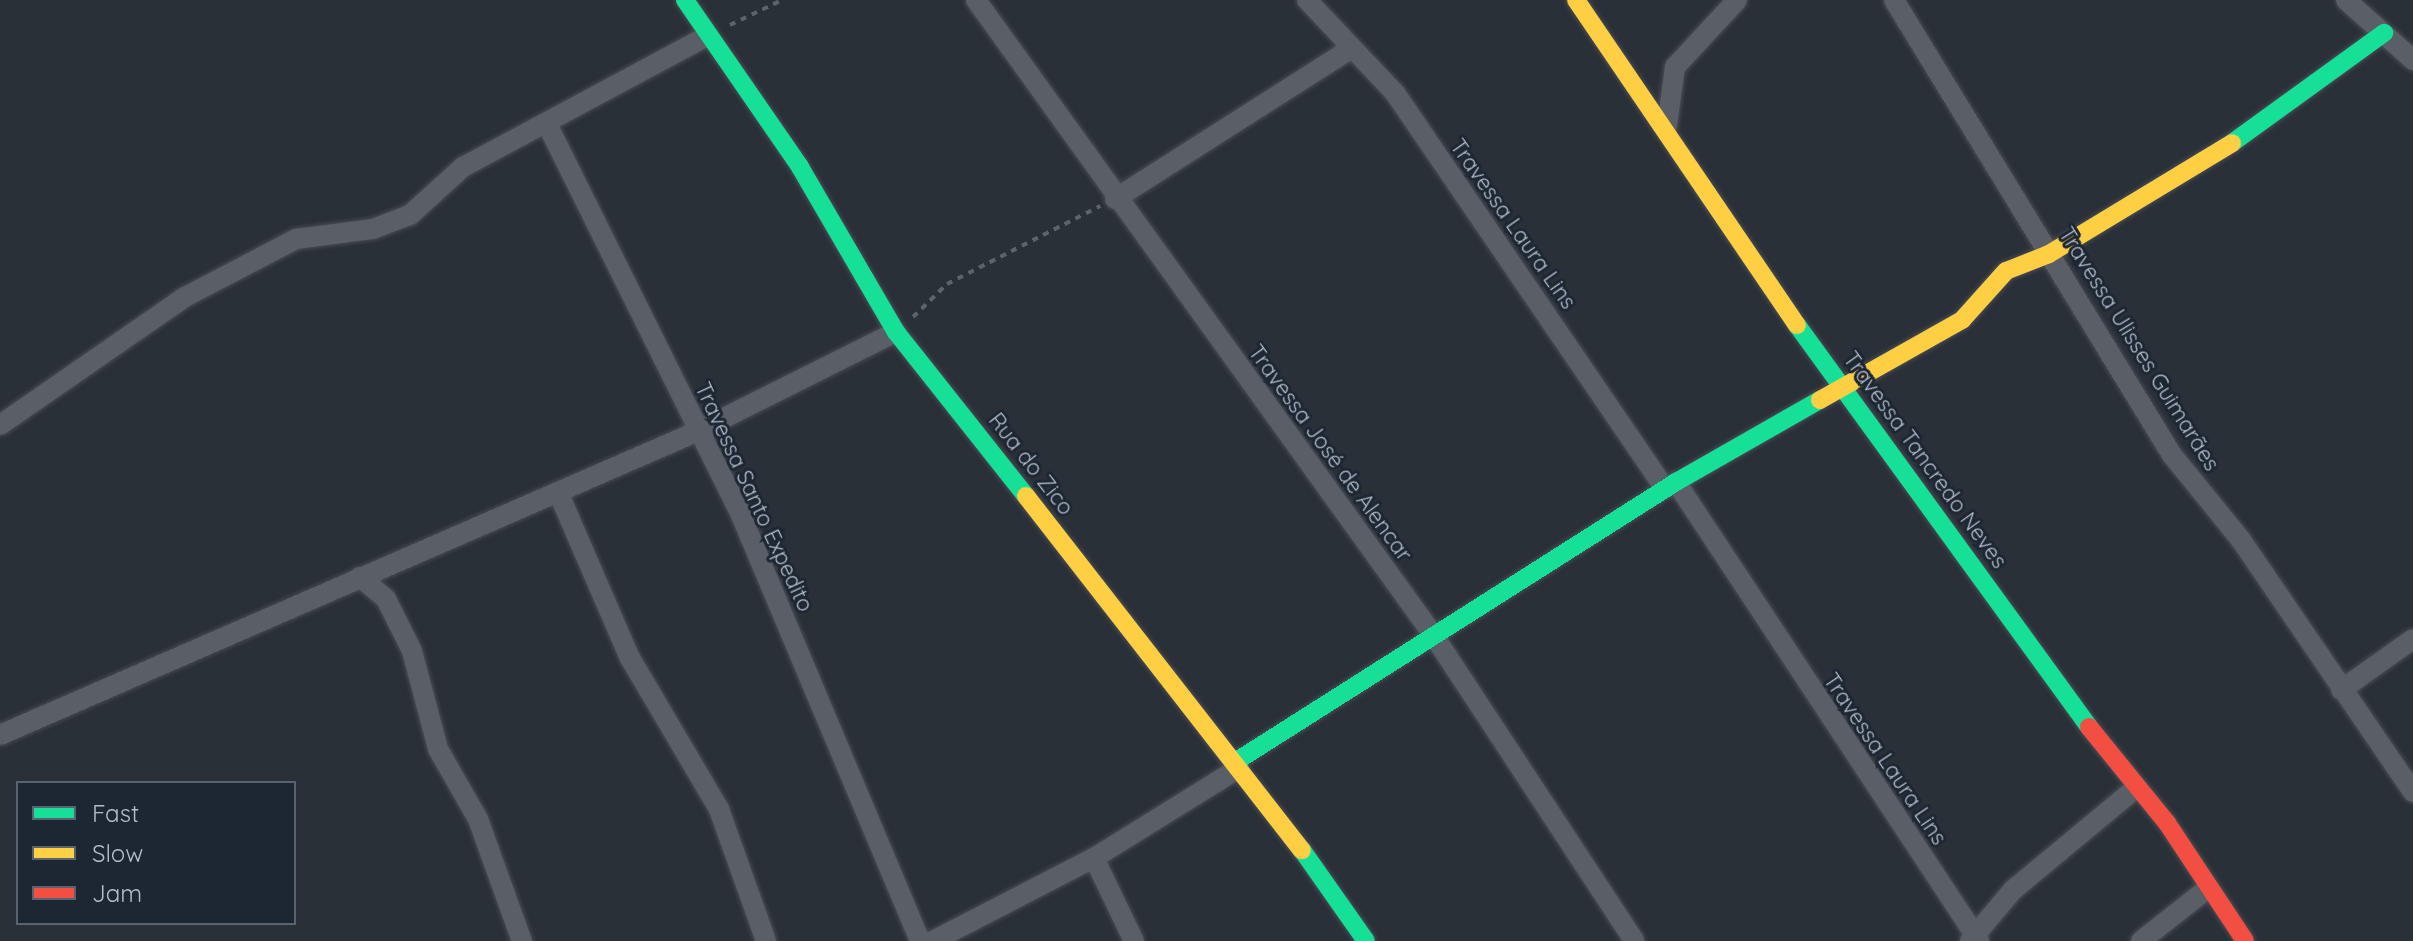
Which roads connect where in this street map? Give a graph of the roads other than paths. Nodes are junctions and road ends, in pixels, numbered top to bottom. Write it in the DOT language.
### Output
graph roads {
  1 [pos="685,0"];
  2 [pos="976,0"];
  3 [pos="1307,0"];
  4 [pos="1576,0"];
  5 [pos="1737,0"];
  6 [pos="1894,0"];
  7 [pos="2346,0"];
  8 [pos="2384,33"];
  9 [pos="705,37"];
  10 [pos="1352,48"];
  11 [pos="2413,60"];
  12 [pos="547,124"];
  13 [pos="1667,126"];
  14 [pos="1115,199"];
  15 [pos="2049,254"];
  16 [pos="896,332"];
  17 [pos="1843,390"];
  18 [pos="0,425"];
  19 [pos="698,431"];
  20 [pos="1670,485"];
  21 [pos="558,492"];
  22 [pos="360,577"];
  23 [pos="1436,639"];
  24 [pos="2413,639"];
  25 [pos="2341,690"];
  26 [pos="0,735"];
  27 [pos="1237,765"];
  28 [pos="2136,788"];
  29 [pos="2413,792"];
  30 [pos="1094,858"];
  31 [pos="2208,888"];
  32 [pos="1975,940"];
  33 [pos="522,941"];
  34 [pos="766,941"];
  35 [pos="920,941"];
  36 [pos="933,941"];
  37 [pos="1134,941"];
  38 [pos="1366,941"];
  39 [pos="1634,941"];
  40 [pos="2141,941"];
  41 [pos="2245,941"];
  1 -- 9 [label="street, Rua do Zico"];
  2 -- 14 [label="street, Travessa José de Alencar"];
  3 -- 10 [label="street, Travessa Laura Lins"];
  4 -- 13 [label="street, Travessa Tancredo Neves"];
  5 -- 13 [label="street"];
  6 -- 15 [label="street, Travessa Ulisses Guimarães"];
  7 -- 8 [label="street"];
  8 -- 11 [label="street"];
  8 -- 15 [label="street"];
  9 -- 12 [label="street"];
  9 -- 16 [label="street, Rua do Zico"];
  10 -- 14 [label="street"];
  10 -- 20 [label="street, Travessa Laura Lins"];
  12 -- 18 [label="street"];
  12 -- 19 [label="street, Travessa Santo Expedito"];
  13 -- 17 [label="street, Travessa Tancredo Neves"];
  14 -- 23 [label="street, Travessa José de Alencar"];
  15 -- 17 [label="street"];
  15 -- 25 [label="street, Travessa Ulisses Guimarães"];
  16 -- 19 [label="street"];
  16 -- 27 [label="street, Rua do Zico"];
  17 -- 20 [label="street"];
  17 -- 28 [label="street, Travessa Tancredo Neves"];
  19 -- 21 [label="street"];
  19 -- 35 [label="street, Travessa Santo Expedito"];
  20 -- 23 [label="street"];
  20 -- 32 [label="street, Travessa Laura Lins"];
  21 -- 22 [label="street"];
  21 -- 34 [label="street"];
  22 -- 26 [label="street"];
  22 -- 33 [label="street"];
  23 -- 27 [label="street"];
  23 -- 39 [label="street, Travessa José de Alencar"];
  24 -- 25 [label="street"];
  25 -- 29 [label="street, Travessa Ulisses Guimarães"];
  27 -- 30 [label="street"];
  27 -- 38 [label="street, Rua do Zico"];
  28 -- 31 [label="street, Travessa Tancredo Neves"];
  28 -- 32 [label="street"];
  30 -- 36 [label="street"];
  30 -- 37 [label="street"];
  31 -- 40 [label="street"];
  31 -- 41 [label="street, Travessa Tancredo Neves"];
}
